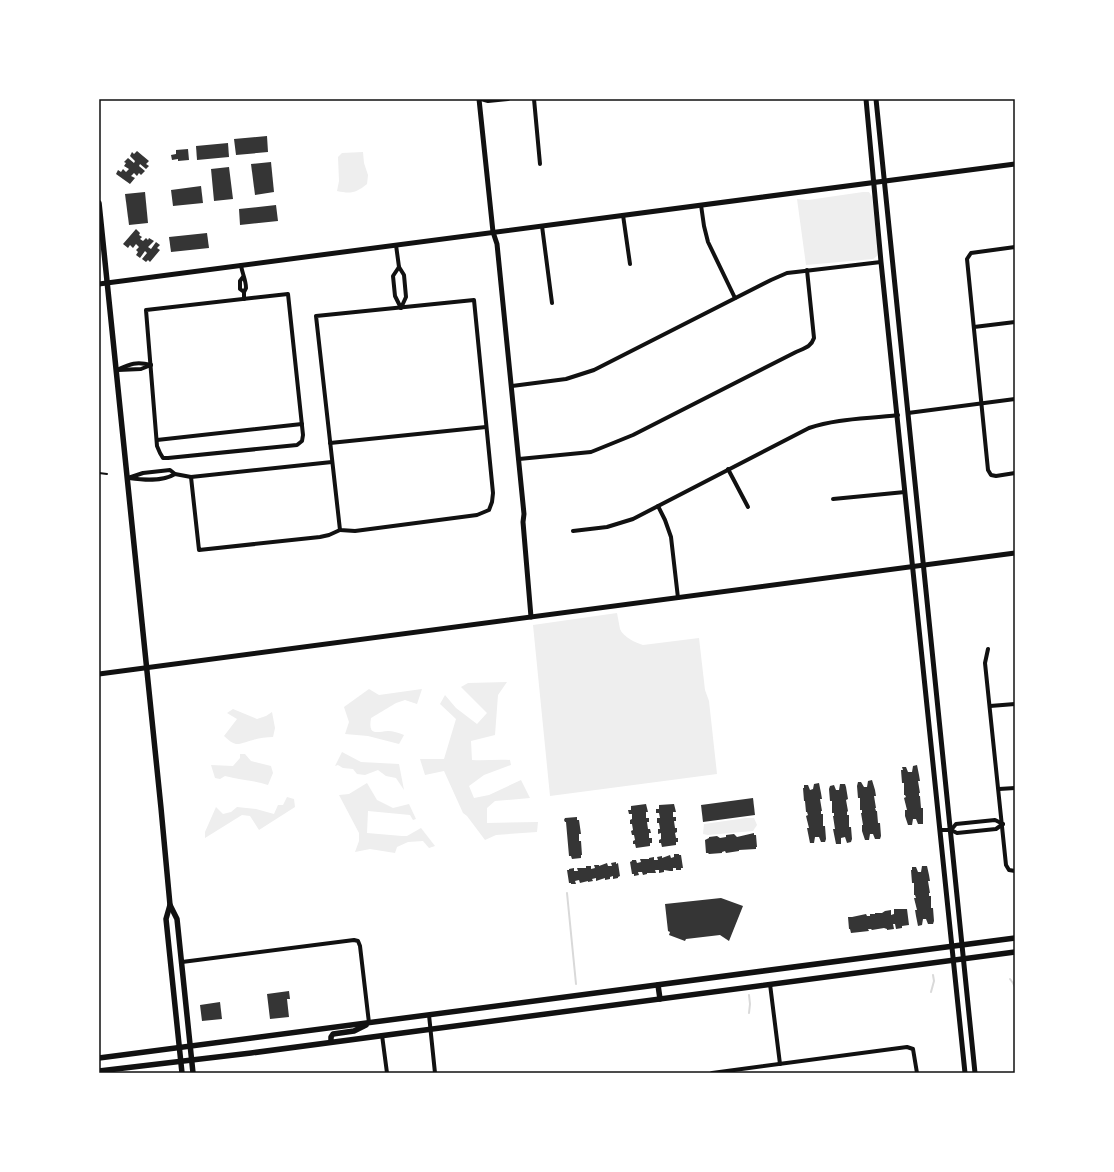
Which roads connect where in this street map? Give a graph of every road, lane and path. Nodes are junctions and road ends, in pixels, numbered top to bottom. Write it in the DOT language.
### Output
graph roads {
  1 [pos="480,99"];
  2 [pos="508,99"];
  3 [pos="534,99"];
  4 [pos="866,99"];
  5 [pos="876,99"];
  6 [pos="540,164"];
  7 [pos="1015,164"];
  8 [pos="885,182"];
  9 [pos="874,184"];
  10 [pos="99,203"];
  11 [pos="701,205"];
  12 [pos="623,215"];
  13 [pos="542,226"];
  14 [pos="493,232"];
  15 [pos="396,245"];
  16 [pos="1015,247"];
  17 [pos="881,262"];
  18 [pos="630,264"];
  19 [pos="241,265"];
  20 [pos="399,267"];
  21 [pos="807,270"];
  22 [pos="107,283"];
  23 [pos="99,284"];
  24 [pos="735,298"];
  25 [pos="244,299"];
  26 [pos="552,303"];
  27 [pos="401,308"];
  28 [pos="1015,322"];
  29 [pos="974,327"];
  30 [pos="151,365"];
  31 [pos="116,370"];
  32 [pos="512,386"];
  33 [pos="1015,399"];
  34 [pos="982,403"];
  35 [pos="908,413"];
  36 [pos="898,415"];
  37 [pos="302,424"];
  38 [pos="486,427"];
  39 [pos="157,440"];
  40 [pos="330,444"];
  41 [pos="519,459"];
  42 [pos="332,462"];
  43 [pos="728,469"];
  44 [pos="99,473"];
  45 [pos="1015,473"];
  46 [pos="107,474"];
  47 [pos="175,474"];
  48 [pos="191,477"];
  49 [pos="128,478"];
  50 [pos="905,492"];
  51 [pos="833,499"];
  52 [pos="658,506"];
  53 [pos="748,507"];
  54 [pos="340,530"];
  55 [pos="573,531"];
  56 [pos="1015,553"];
  57 [pos="924,566"];
  58 [pos="913,567"];
  59 [pos="678,598"];
  60 [pos="531,617"];
  61 [pos="988,649"];
  62 [pos="147,668"];
  63 [pos="99,674"];
  64 [pos="1015,704"];
  65 [pos="990,706"];
  66 [pos="1015,788"];
  67 [pos="999,789"];
  68 [pos="1002,824"];
  69 [pos="940,830"];
  70 [pos="951,830"];
  71 [pos="1015,872"];
  72 [pos="170,905"];
  73 [pos="1015,938"];
  74 [pos="962,945"];
  75 [pos="953,946"];
  76 [pos="1015,952"];
  77 [pos="964,959"];
  78 [pos="954,960"];
  79 [pos="182,962"];
  80 [pos="770,984"];
  81 [pos="658,985"];
  82 [pos="660,999"];
  83 [pos="429,1015"];
  84 [pos="370,1023"];
  85 [pos="430,1029"];
  86 [pos="382,1035"];
  87 [pos="331,1042"];
  88 [pos="190,1047"];
  89 [pos="179,1048"];
  90 [pos="99,1058"];
  91 [pos="191,1060"];
  92 [pos="181,1061"];
  93 [pos="780,1064"];
  94 [pos="99,1071"];
  95 [pos="182,1073"];
  96 [pos="193,1073"];
  97 [pos="387,1073"];
  98 [pos="435,1073"];
  99 [pos="712,1073"];
  100 [pos="917,1073"];
  101 [pos="965,1073"];
  102 [pos="975,1073"];
  1 -- 2 [label="street"];
  1 -- 14 [label="street"];
  3 -- 6 [label="street"];
  4 -- 9 [label="street"];
  5 -- 8 [label="street"];
  7 -- 8 [label="street"];
  8 -- 9 [label="street"];
  8 -- 35 [label="street"];
  9 -- 11 [label="street"];
  9 -- 17 [label="street"];
  10 -- 22 [label="main road"];
  11 -- 12 [label="street"];
  11 -- 24 [label="street"];
  12 -- 13 [label="street"];
  12 -- 18 [label="street"];
  13 -- 14 [label="street"];
  13 -- 26 [label="street"];
  14 -- 15 [label="street"];
  14 -- 32 [label="street"];
  15 -- 19 [label="street"];
  15 -- 20 [label="street"];
  16 -- 29 [label="street"];
  17 -- 21 [label="street"];
  17 -- 36 [label="street"];
  19 -- 22 [label="street"];
  19 -- 25 [label="street"];
  20 -- 27 [label="street"];
  20 -- 27 [label="street"];
  21 -- 24 [label="street"];
  21 -- 41 [label="street"];
  22 -- 23 [label="street"];
  22 -- 31 [label="main road"];
  24 -- 32 [label="street"];
  25 -- 30 [label="street"];
  25 -- 37 [label="street"];
  27 -- 38 [label="street"];
  27 -- 40 [label="street"];
  28 -- 29 [label="street"];
  29 -- 34 [label="street"];
  30 -- 31 [label="street"];
  30 -- 39 [label="street"];
  31 -- 49 [label="main road"];
  32 -- 41 [label="street"];
  33 -- 34 [label="street"];
  34 -- 35 [label="street"];
  34 -- 45 [label="street"];
  35 -- 57 [label="street"];
  36 -- 43 [label="street"];
  36 -- 50 [label="street"];
  37 -- 39 [label="street"];
  37 -- 39 [label="street"];
  38 -- 40 [label="street"];
  38 -- 54 [label="street"];
  40 -- 42 [label="street"];
  41 -- 60 [label="street"];
  42 -- 48 [label="street"];
  42 -- 54 [label="street"];
  43 -- 52 [label="street"];
  43 -- 53 [label="street"];
  44 -- 46 [label="lane"];
  47 -- 48 [label="street"];
  47 -- 49 [label="street"];
  47 -- 49 [label="street"];
  48 -- 54 [label="street"];
  49 -- 62 [label="main road"];
  50 -- 51 [label="street"];
  50 -- 58 [label="street"];
  52 -- 55 [label="street"];
  52 -- 59 [label="street"];
  56 -- 57 [label="street"];
  57 -- 58 [label="street"];
  57 -- 70 [label="street"];
  58 -- 59 [label="street"];
  58 -- 69 [label="street"];
  59 -- 60 [label="street"];
  60 -- 62 [label="street"];
  61 -- 65 [label="street"];
  62 -- 63 [label="street"];
  62 -- 72 [label="main road"];
  64 -- 65 [label="street"];
  65 -- 67 [label="street"];
  66 -- 67 [label="street"];
  67 -- 68 [label="street"];
  68 -- 70 [label="street"];
  68 -- 70 [label="street"];
  68 -- 71 [label="street"];
  69 -- 70 [label="street"];
  69 -- 75 [label="street"];
  70 -- 74 [label="street"];
  72 -- 79 [label="main road"];
  72 -- 89 [label="main road"];
  73 -- 74 [label="main road"];
  74 -- 75 [label="main road"];
  74 -- 77 [label="street"];
  75 -- 78 [label="street"];
  75 -- 81 [label="main road"];
  76 -- 77 [label="main road"];
  77 -- 78 [label="main road"];
  77 -- 102 [label="street"];
  78 -- 80 [label="main road"];
  78 -- 101 [label="street"];
  79 -- 84 [label="street"];
  79 -- 88 [label="main road"];
  80 -- 82 [label="main road"];
  80 -- 93 [label="street"];
  81 -- 82 [label="main road"];
  81 -- 83 [label="main road"];
  82 -- 85 [label="main road"];
  83 -- 84 [label="main road"];
  83 -- 85 [label="street"];
  84 -- 87 [label="main road"];
  84 -- 88 [label="main road"];
  85 -- 86 [label="main road"];
  85 -- 98 [label="street"];
  86 -- 87 [label="main road"];
  86 -- 97 [label="street"];
  87 -- 91 [label="main road"];
  88 -- 89 [label="main road"];
  88 -- 91 [label="main road"];
  89 -- 90 [label="main road"];
  89 -- 92 [label="main road"];
  91 -- 92 [label="main road"];
  91 -- 96 [label="main road"];
  92 -- 94 [label="main road"];
  92 -- 95 [label="main road"];
  93 -- 99 [label="street"];
  93 -- 100 [label="street"];
}
